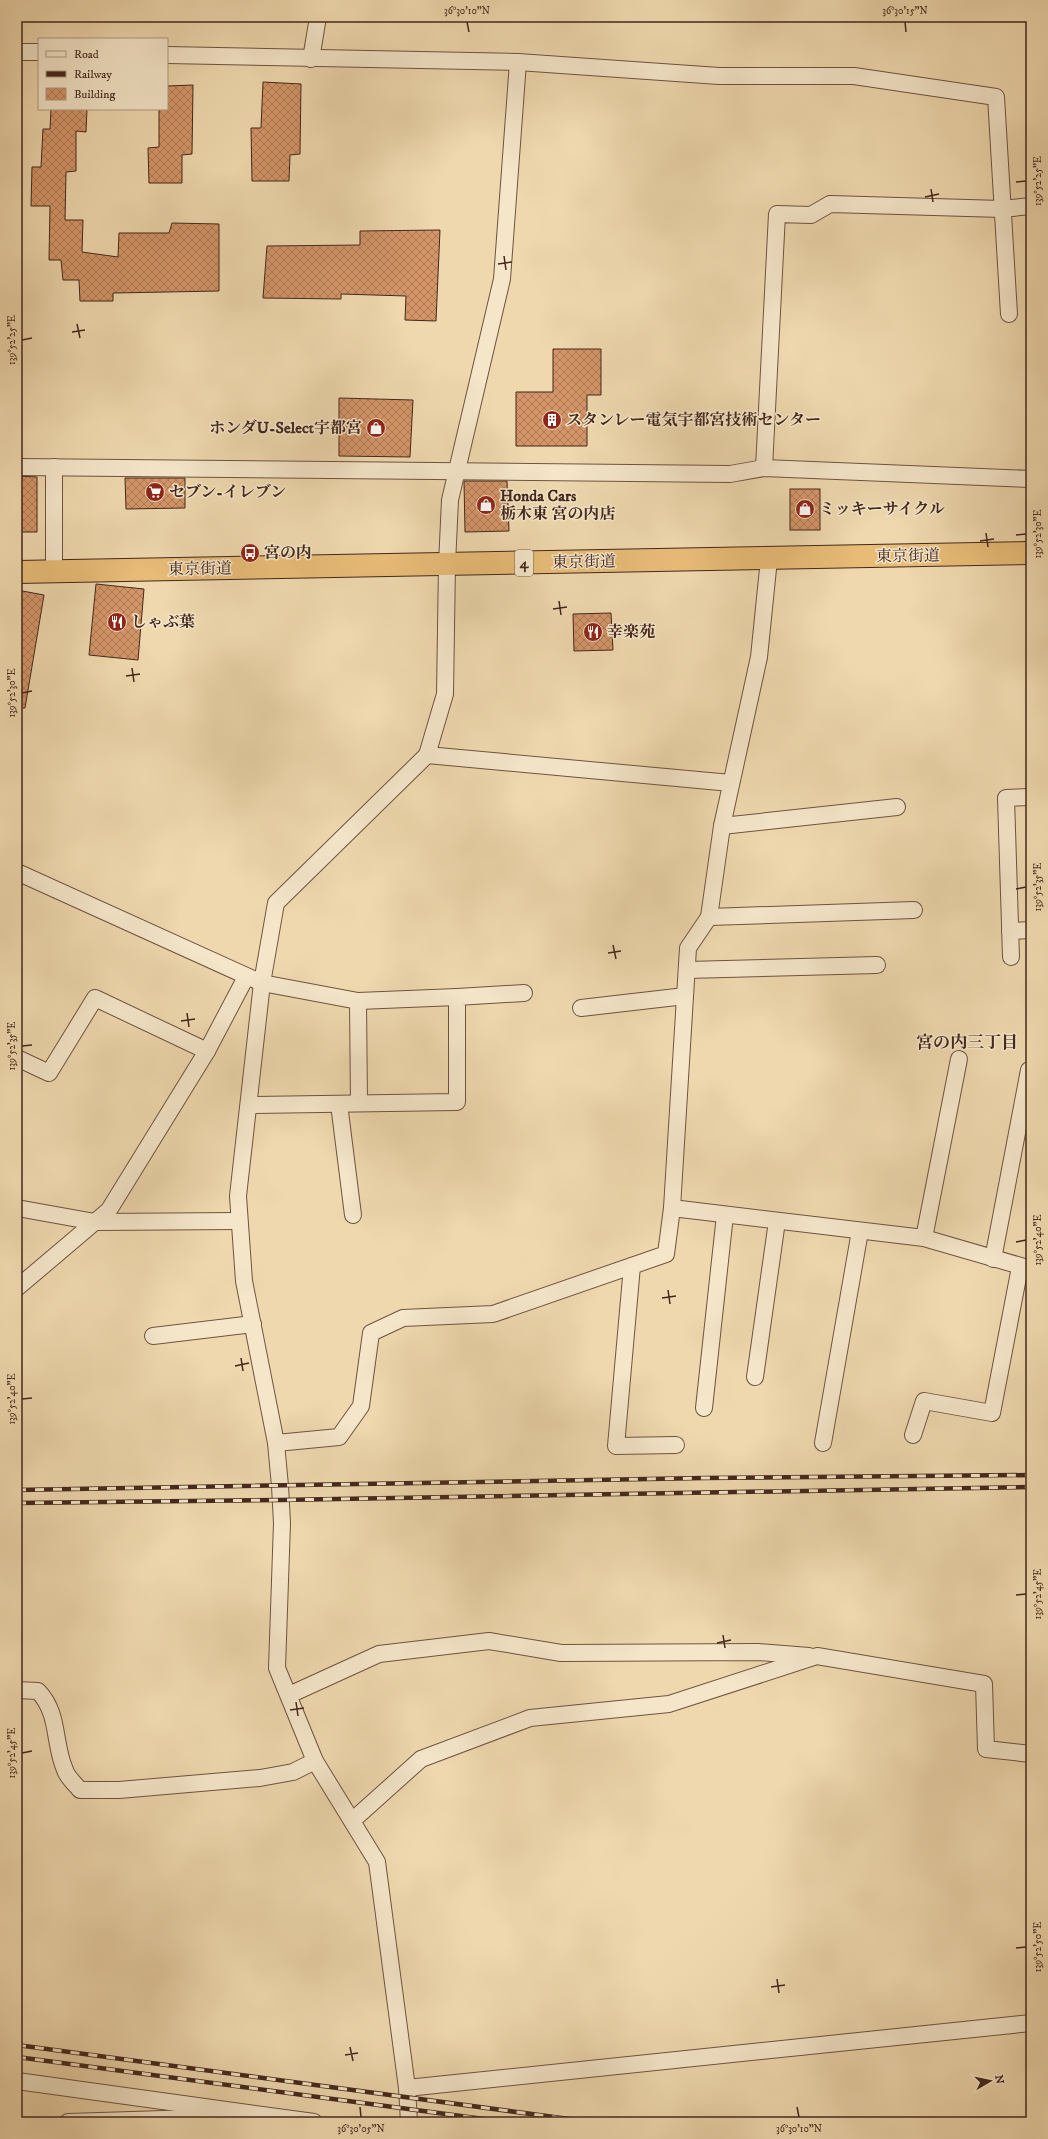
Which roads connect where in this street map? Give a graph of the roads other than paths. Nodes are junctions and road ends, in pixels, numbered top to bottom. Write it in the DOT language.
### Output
graph roads {
  1 [pos="318,17"];
  2 [pos="17,52"];
  3 [pos="38,52"];
  4 [pos="168,55"];
  5 [pos="310,59"];
  6 [pos="518,62"];
  7 [pos="1031,206"];
  8 [pos="1002,209"];
  9 [pos="1009,314"];
  10 [pos="17,467"];
  11 [pos="54,467"];
  12 [pos="764,468"];
  13 [pos="457,471"];
  14 [pos="1031,479"];
  15 [pos="1031,553"];
  16 [pos="769,559"];
  17 [pos="447,564"];
  18 [pos="17,572"];
  19 [pos="54,572"];
  20 [pos="427,755"];
  21 [pos="731,783"];
  22 [pos="1031,797"];
  23 [pos="896,807"];
  24 [pos="722,826"];
  25 [pos="17,872"];
  26 [pos="914,910"];
  27 [pos="709,917"];
  28 [pos="1031,930"];
  29 [pos="1010,931"];
  30 [pos="1011,957"];
  31 [pos="877,965"];
  32 [pos="687,970"];
  33 [pos="246,976"];
  34 [pos="262,984"];
  35 [pos="524,993"];
  36 [pos="685,996"];
  37 [pos="457,997"];
  38 [pos="358,1001"];
  39 [pos="582,1008"];
  40 [pos="207,1051"];
  41 [pos="17,1058"];
  42 [pos="959,1059"];
  43 [pos="1029,1070"];
  44 [pos="359,1103"];
  45 [pos="339,1104"];
  46 [pos="249,1105"];
  47 [pos="17,1208"];
  48 [pos="672,1208"];
  49 [pos="353,1214"];
  50 [pos="725,1215"];
  51 [pos="238,1221"];
  52 [pos="778,1221"];
  53 [pos="95,1222"];
  54 [pos="860,1231"];
  55 [pos="924,1238"];
  56 [pos="993,1259"];
  57 [pos="632,1266"];
  58 [pos="1026,1268"];
  59 [pos="17,1288"];
  60 [pos="252,1324"];
  61 [pos="153,1336"];
  62 [pos="755,1377"];
  63 [pos="704,1408"];
  64 [pos="913,1435"];
  65 [pos="276,1443"];
  66 [pos="823,1443"];
  67 [pos="676,1445"];
  68 [pos="816,1656"];
  69 [pos="17,1690"];
  70 [pos="289,1695"];
  71 [pos="1031,1754"];
  72 [pos="315,1762"];
  73 [pos="353,1820"];
  74 [pos="1031,2023"];
  75 [pos="17,2081"];
  76 [pos="407,2088"];
  77 [pos="271,2116"];
  78 [pos="68,2122"];
  79 [pos="314,2122"];
  80 [pos="409,2122"];
  1 -- 5 [label="street"];
  2 -- 3 [label="street"];
  4 -- 5 [label="street"];
  5 -- 6 [label="street"];
  6 -- 8 [label="street"];
  6 -- 13 [label="street"];
  7 -- 8 [label="street"];
  8 -- 9 [label="street"];
  8 -- 12 [label="street"];
  10 -- 11 [label="street"];
  11 -- 13 [label="street"];
  11 -- 19 [label="street"];
  12 -- 13 [label="street"];
  12 -- 14 [label="street"];
  13 -- 17 [label="street"];
  15 -- 16 [label="highway, 東京街道 / 4"];
  16 -- 17 [label="highway, 東京街道 / 4"];
  16 -- 21 [label="street"];
  17 -- 19 [label="highway, 東京街道 / 4"];
  17 -- 20 [label="street"];
  18 -- 19 [label="highway, 東京街道 / 4"];
  20 -- 21 [label="street"];
  20 -- 34 [label="street"];
  21 -- 24 [label="street"];
  22 -- 29 [label="street"];
  23 -- 24 [label="street"];
  24 -- 27 [label="street"];
  25 -- 33 [label="street"];
  26 -- 27 [label="street"];
  27 -- 32 [label="street"];
  28 -- 29 [label="street"];
  29 -- 30 [label="street"];
  31 -- 32 [label="street"];
  32 -- 36 [label="street"];
  33 -- 34 [label="street"];
  33 -- 40 [label="street"];
  34 -- 38 [label="street"];
  34 -- 46 [label="street"];
  35 -- 37 [label="street"];
  36 -- 39 [label="street"];
  36 -- 48 [label="street"];
  37 -- 38 [label="street"];
  37 -- 44 [label="street"];
  38 -- 44 [label="street"];
  40 -- 41 [label="street"];
  40 -- 53 [label="street"];
  42 -- 55 [label="street"];
  43 -- 56 [label="street"];
  44 -- 45 [label="street"];
  45 -- 46 [label="street"];
  45 -- 49 [label="street"];
  46 -- 51 [label="street"];
  47 -- 53 [label="street"];
  48 -- 50 [label="street"];
  48 -- 57 [label="street"];
  50 -- 52 [label="street"];
  50 -- 63 [label="street"];
  51 -- 53 [label="street"];
  51 -- 60 [label="street"];
  52 -- 54 [label="street"];
  52 -- 62 [label="street"];
  53 -- 59 [label="street"];
  54 -- 55 [label="street"];
  54 -- 66 [label="street"];
  55 -- 56 [label="street"];
  56 -- 58 [label="street"];
  57 -- 65 [label="street"];
  57 -- 67 [label="street"];
  58 -- 64 [label="street"];
  60 -- 61 [label="street"];
  60 -- 65 [label="street"];
  65 -- 70 [label="street"];
  68 -- 70 [label="street"];
  68 -- 71 [label="street"];
  68 -- 73 [label="street"];
  69 -- 72 [label="street"];
  70 -- 72 [label="street"];
  72 -- 73 [label="street"];
  73 -- 76 [label="street"];
  74 -- 76 [label="street"];
  75 -- 77 [label="street"];
  76 -- 80 [label="street"];
  77 -- 78 [label="street"];
  77 -- 79 [label="street"];
}
